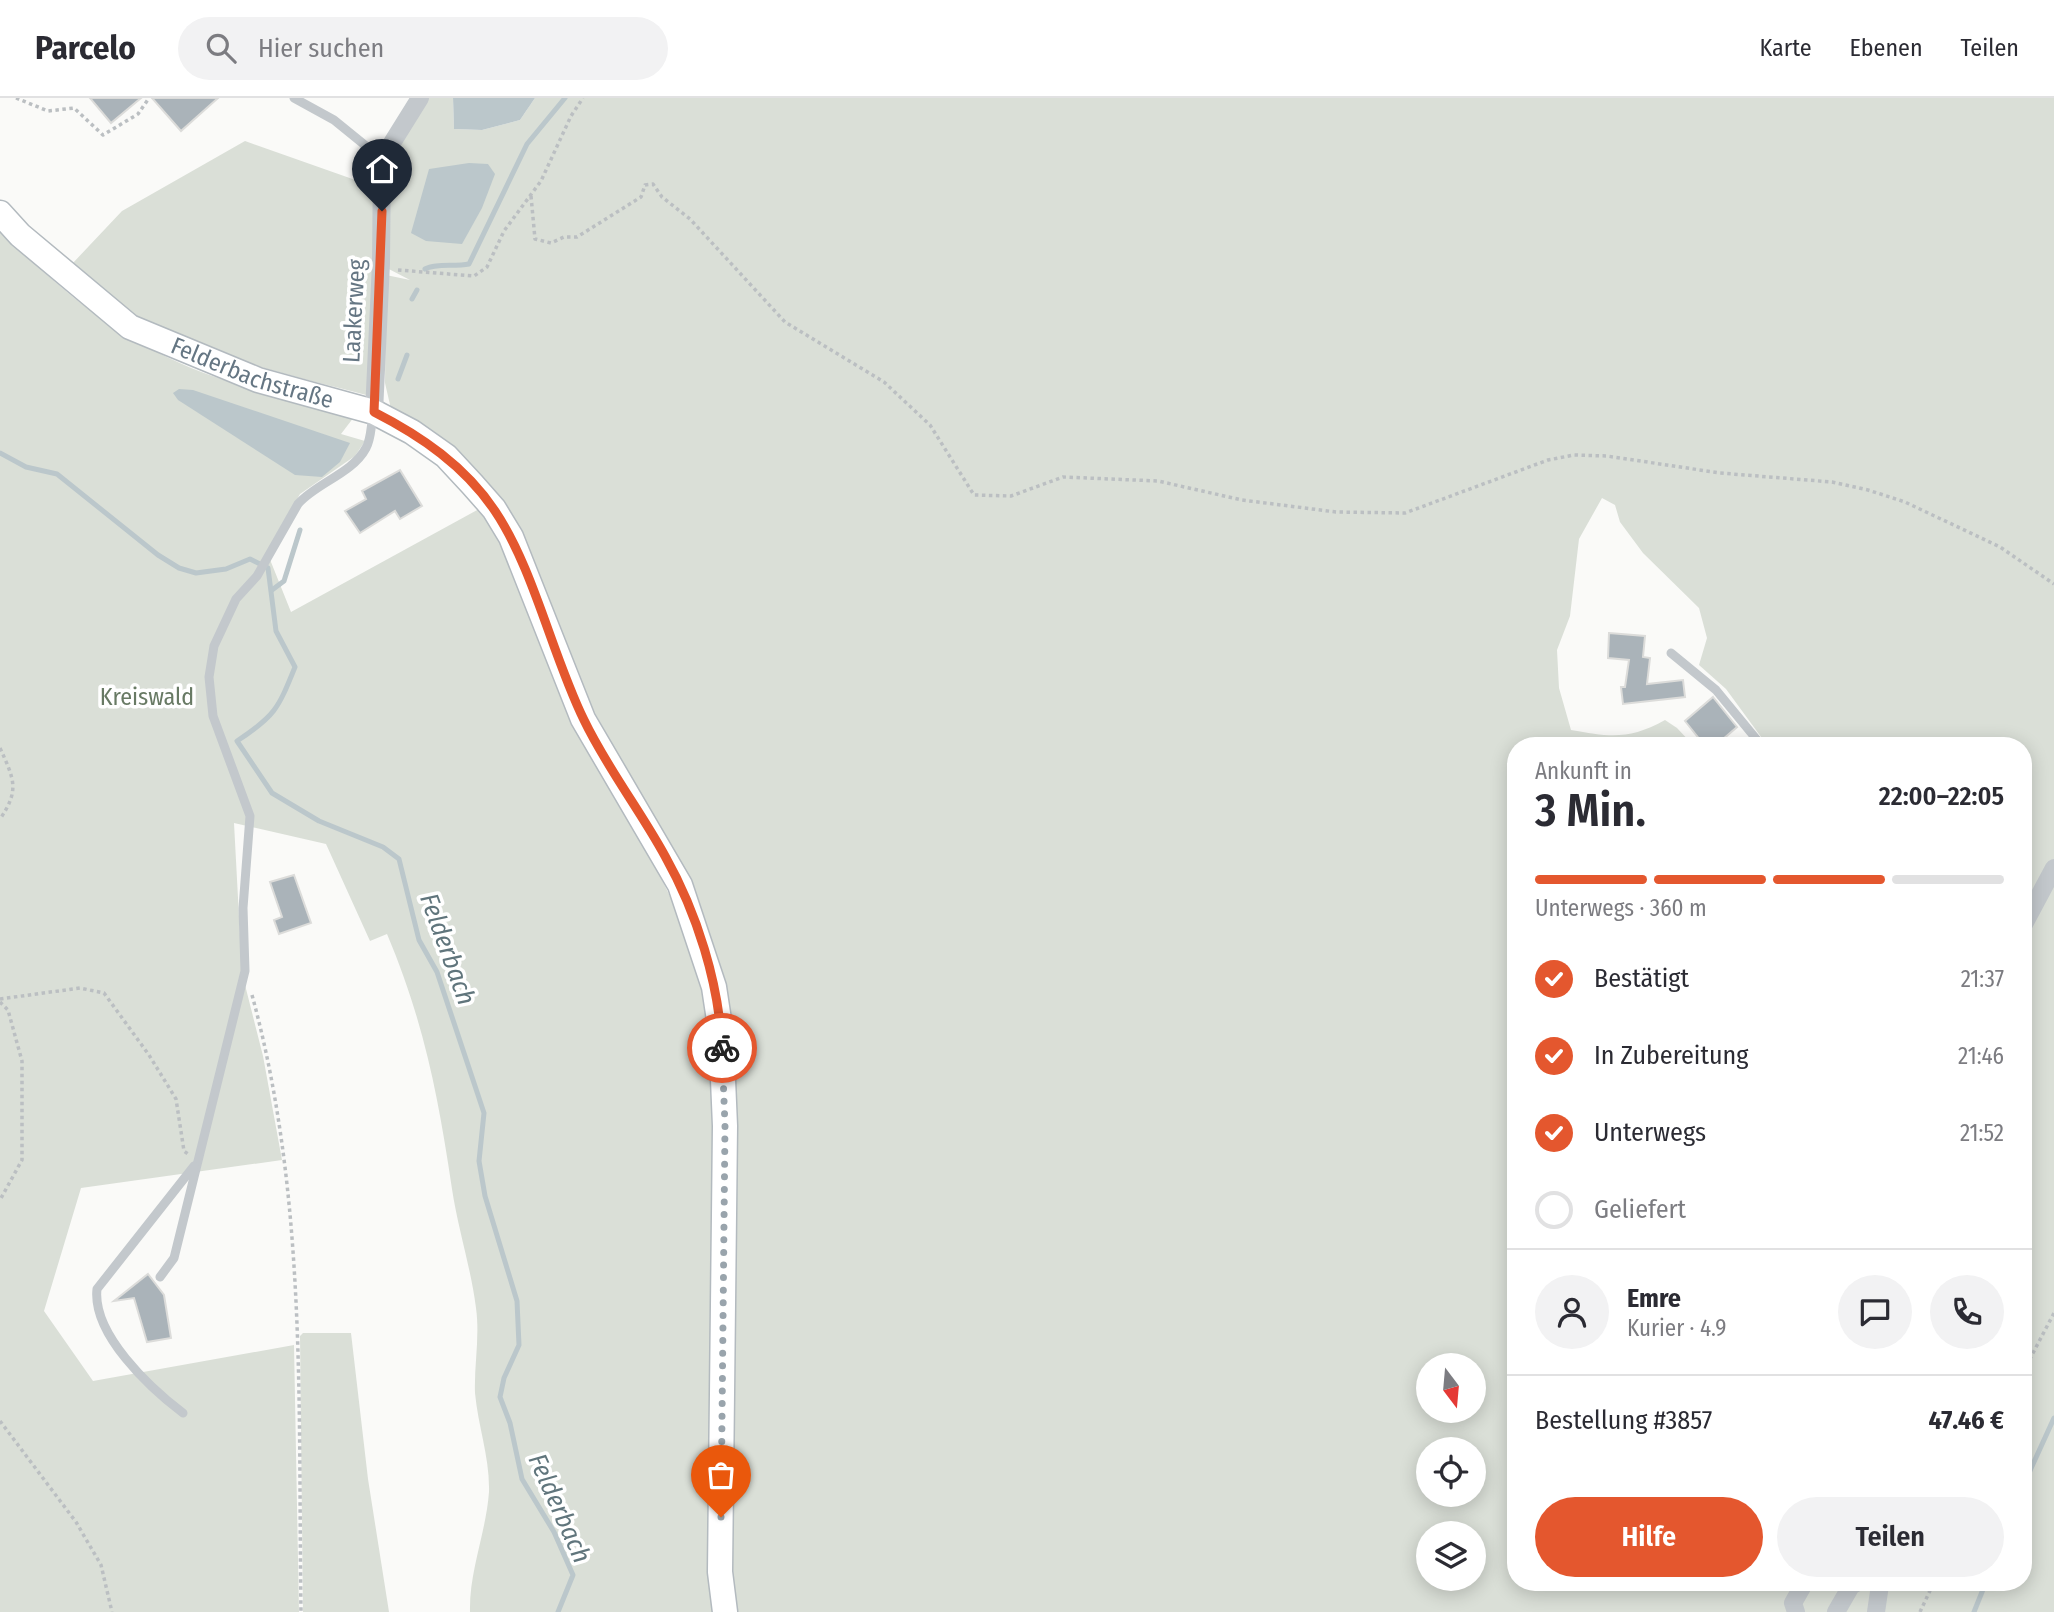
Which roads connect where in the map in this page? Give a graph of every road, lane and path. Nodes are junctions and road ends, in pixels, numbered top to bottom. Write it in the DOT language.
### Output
graph roads {
  1 [pos="16,98"];
  2 [pos="149,98"];
  3 [pos="294,98"];
  4 [pos="420,98"];
  5 [pos="583,98"];
  6 [pos="382,159"];
  7 [pos="531,196"];
  8 [pos="0,213"];
  9 [pos="381,269"];
  10 [pos="374,412"];
  11 [pos="2054,584"];
  12 [pos="1671,653"];
  13 [pos="1755,737"];
  14 [pos="0,748"];
  15 [pos="0,819"];
  16 [pos="2054,868"];
  17 [pos="2032,909"];
  18 [pos="246,971"];
  19 [pos="0,1001"];
  20 [pos="198,1162"];
  21 [pos="0,1200"];
  22 [pos="160,1277"];
  23 [pos="2054,1313"];
  24 [pos="2032,1355"];
  25 [pos="183,1413"];
  26 [pos="0,1421"];
  27 [pos="1800,1591"];
  28 [pos="1848,1591"];
  29 [pos="1879,1591"];
  30 [pos="1930,1591"];
  31 [pos="112,1612"];
  32 [pos="301,1612"];
  33 [pos="725,1612"];
  34 [pos="1796,1612"];
  35 [pos="1836,1612"];
  36 [pos="1876,1612"];
  37 [pos="1920,1612"];
  1 -- 2 [label="path"];
  3 -- 6 [label="lane"];
  4 -- 6 [label="street"];
  5 -- 7 [label="path"];
  6 -- 9 [label="street, Laakerweg"];
  7 -- 9 [label="path"];
  7 -- 11 [label="path"];
  8 -- 10 [label="street, Felderbachstraße"];
  9 -- 10 [label="street, Laakerweg"];
  10 -- 18 [label="lane"];
  10 -- 33 [label="street, Felderbachstraße"];
  12 -- 13 [label="lane"];
  14 -- 15 [label="path"];
  16 -- 17 [label="street"];
  18 -- 20 [label="lane"];
  18 -- 32 [label="path"];
  19 -- 20 [label="path"];
  19 -- 21 [label="path"];
  20 -- 22 [label="lane"];
  20 -- 25 [label="lane"];
  23 -- 24 [label="path"];
  26 -- 31 [label="path"];
  27 -- 34 [label="street"];
  28 -- 35 [label="street"];
  29 -- 36 [label="street"];
  30 -- 37 [label="path"];
}
